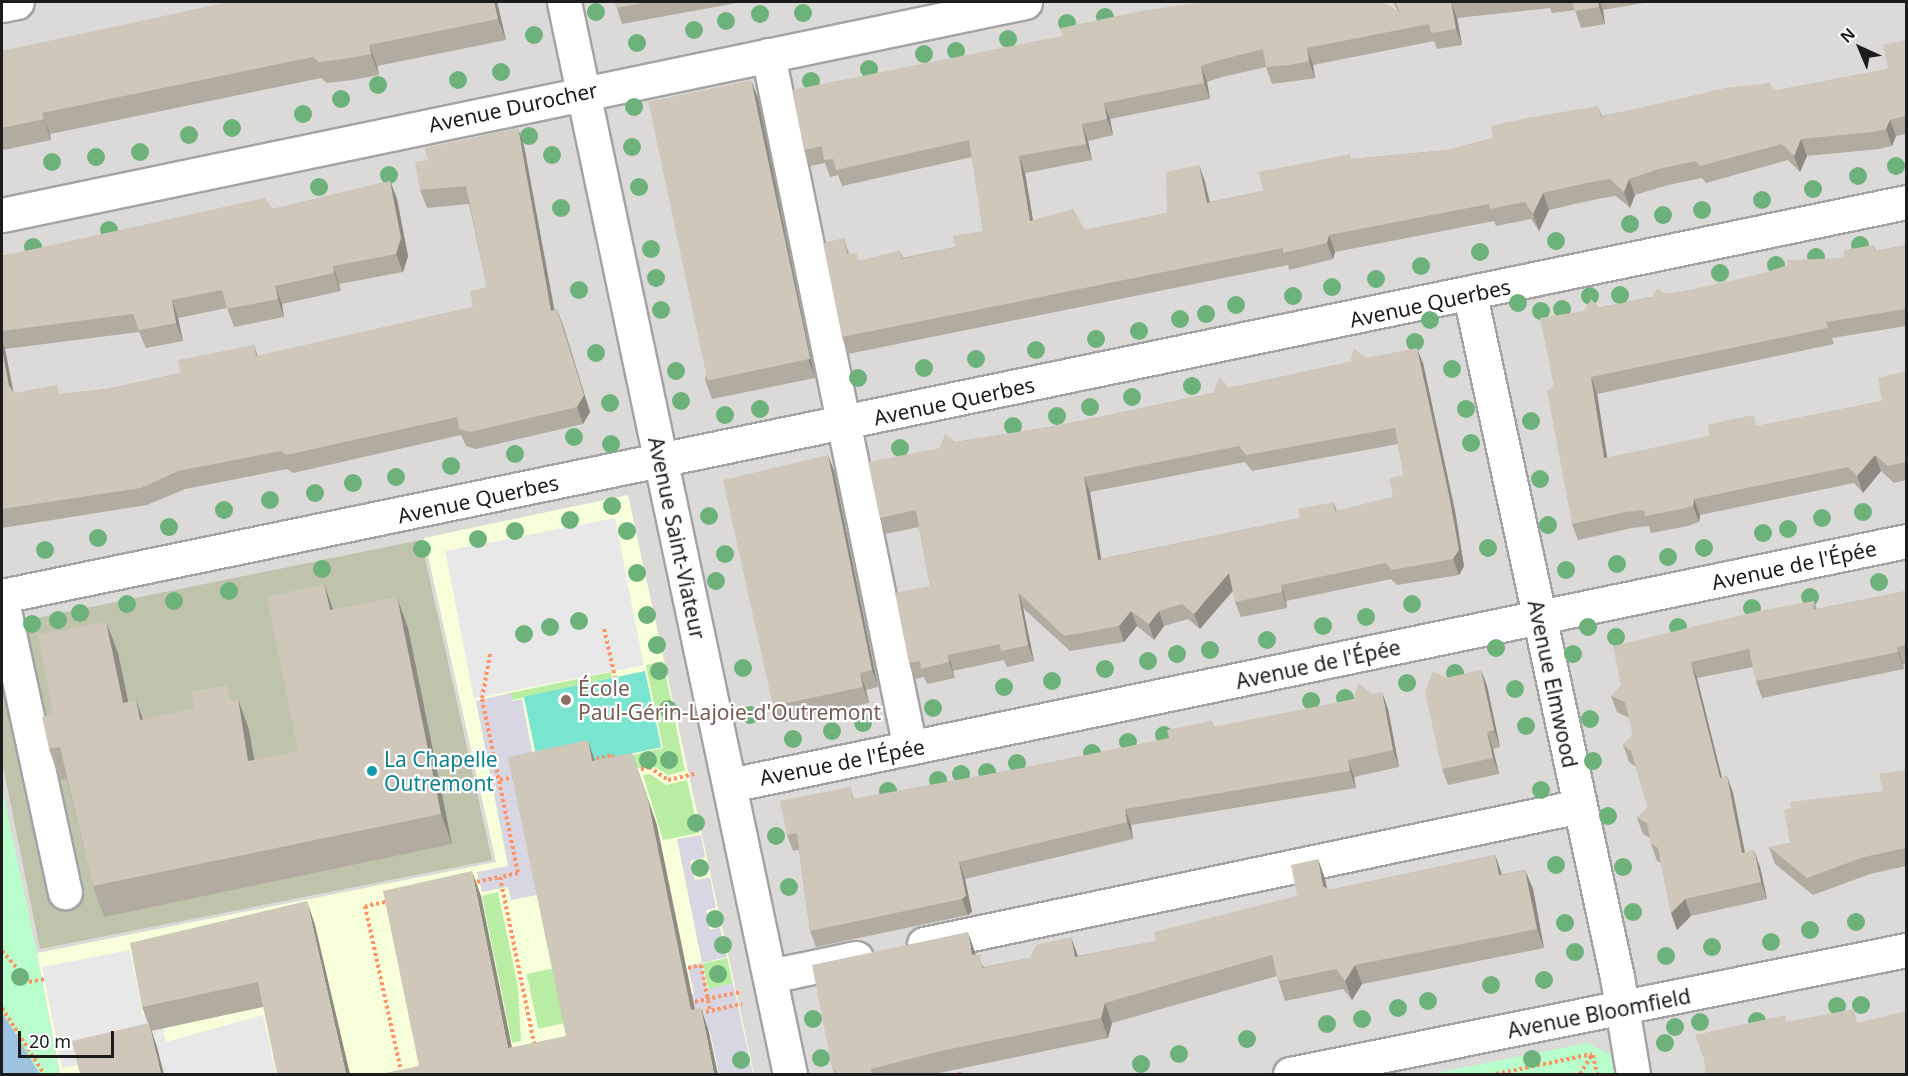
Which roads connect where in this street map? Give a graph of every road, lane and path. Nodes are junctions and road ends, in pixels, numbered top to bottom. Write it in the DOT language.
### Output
graph roads {
  1 [pos="16,2"];
  2 [pos="564,2"];
  3 [pos="1025,2"];
  4 [pos="2,5"];
  5 [pos="768,55"];
  6 [pos="583,92"];
  7 [pos="1906,202"];
  8 [pos="2,214"];
  9 [pos="1470,295"];
  10 [pos="841,426"];
  11 [pos="661,460"];
  12 [pos="1906,541"];
  13 [pos="2,596"];
  14 [pos="2,601"];
  15 [pos="1538,619"];
  16 [pos="604,629"];
  17 [pos="490,654"];
  18 [pos="615,677"];
  19 [pos="910,748"];
  20 [pos="580,762"];
  21 [pos="615,766"];
  22 [pos="628,772"];
  23 [pos="698,773"];
  24 [pos="500,780"];
  25 [pos="521,780"];
  26 [pos="730,785"];
  27 [pos="1580,806"];
  28 [pos="500,877"];
  29 [pos="462,885"];
  30 [pos="65,892"];
  31 [pos="403,898"];
  32 [pos="1906,950"];
  33 [pos="2,951"];
  34 [pos="688,968"];
  35 [pos="45,979"];
  36 [pos="757,983"];
  37 [pos="708,999"];
  38 [pos="746,1003"];
  39 [pos="685,1004"];
  40 [pos="2,1008"];
  41 [pos="1622,1009"];
  42 [pos="710,1011"];
  43 [pos="694,1014"];
  44 [pos="546,1050"];
  45 [pos="955,1052"];
  46 [pos="1592,1054"];
  47 [pos="400,1071"];
  48 [pos="44,1074"];
  49 [pos="790,1074"];
  50 [pos="960,1074"];
  51 [pos="1290,1074"];
  52 [pos="1496,1074"];
  53 [pos="1580,1074"];
  54 [pos="1597,1074"];
  55 [pos="1633,1074"];
  1 -- 4 [label="street"];
  2 -- 6 [label="street, Avenue Saint-Viateur"];
  3 -- 5 [label="street, Avenue Durocher"];
  5 -- 6 [label="street, Avenue Durocher"];
  5 -- 10 [label="street"];
  6 -- 8 [label="street, Avenue Durocher"];
  6 -- 11 [label="street, Avenue Saint-Viateur"];
  7 -- 9 [label="street, Avenue Querbes"];
  9 -- 10 [label="street, Avenue Querbes"];
  9 -- 15 [label="street, Avenue Elmwood"];
  10 -- 11 [label="street, Avenue Querbes"];
  10 -- 19 [label="street"];
  11 -- 13 [label="street, Avenue Querbes"];
  11 -- 26 [label="street, Avenue Saint-Viateur"];
  12 -- 15 [label="street, Avenue de l'Épée"];
  14 -- 30 [label="street"];
  15 -- 19 [label="street, Avenue de l'Épée"];
  15 -- 27 [label="street, Avenue Elmwood"];
  16 -- 18 [label="path"];
  17 -- 24 [label="path"];
  19 -- 26 [label="street, Avenue de l'Épée"];
  20 -- 21 [label="path"];
  22 -- 23 [label="path"];
  24 -- 25 [label="path"];
  24 -- 28 [label="path"];
  26 -- 36 [label="street, Avenue Saint-Viateur"];
  27 -- 36 [label="street"];
  27 -- 41 [label="street, Avenue Elmwood"];
  28 -- 29 [label="path"];
  28 -- 44 [label="path"];
  31 -- 47 [label="path"];
  32 -- 41 [label="street, Avenue Bloomfield"];
  33 -- 35 [label="path"];
  34 -- 37 [label="path"];
  36 -- 37 [label="path"];
  36 -- 49 [label="street, Avenue Saint-Viateur"];
  37 -- 39 [label="path"];
  37 -- 42 [label="path"];
  38 -- 42 [label="path"];
  40 -- 48 [label="path"];
  41 -- 51 [label="street, Avenue Bloomfield"];
  41 -- 55 [label="street, Avenue Elmwood"];
  42 -- 43 [label="path"];
  45 -- 50 [label="path"];
  46 -- 52 [label="path"];
  46 -- 53 [label="path"];
  46 -- 54 [label="path"];
}
